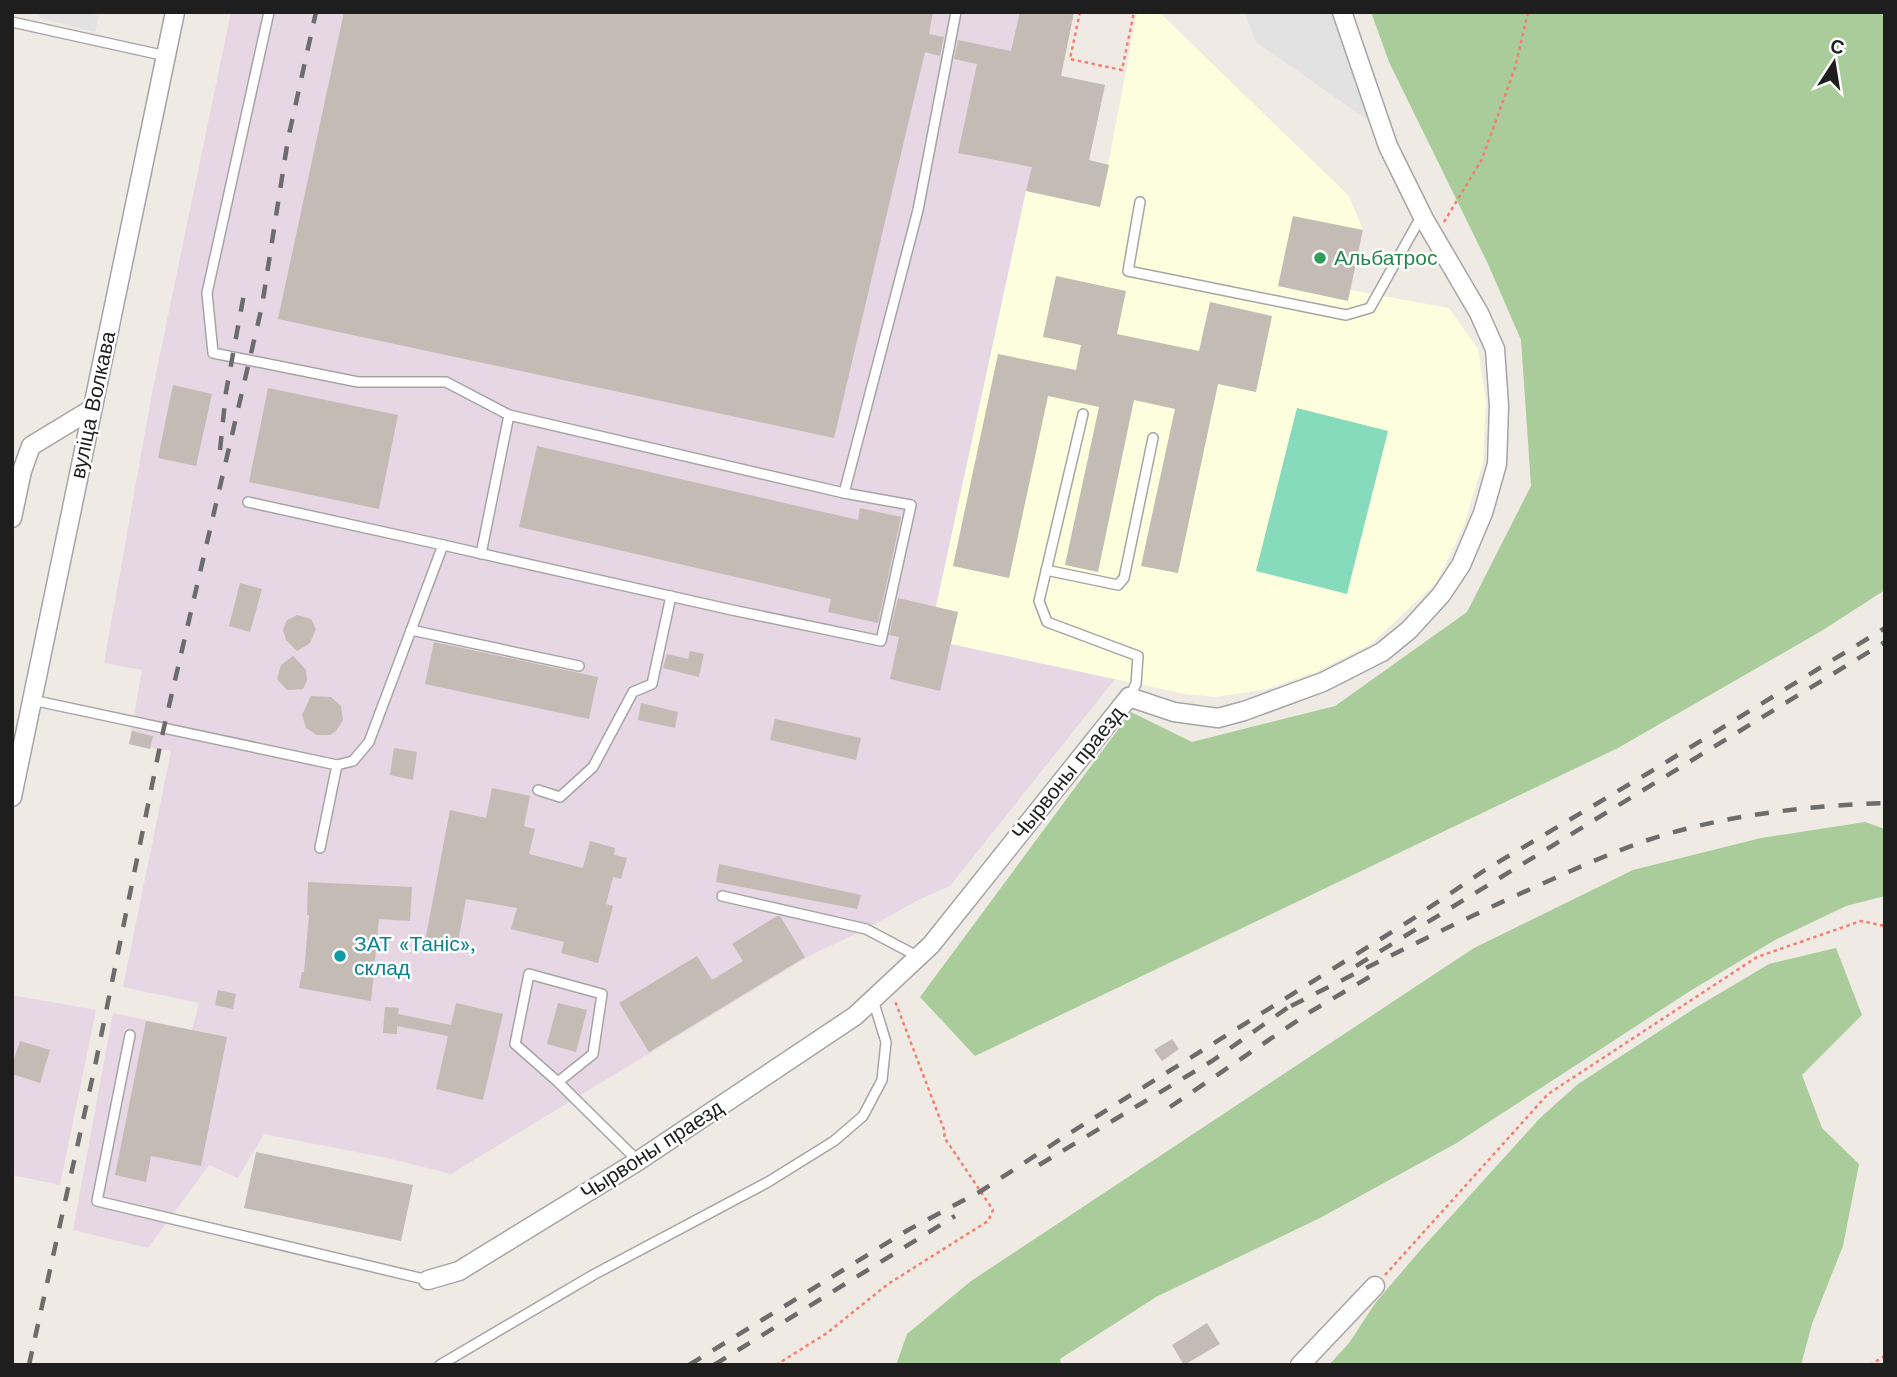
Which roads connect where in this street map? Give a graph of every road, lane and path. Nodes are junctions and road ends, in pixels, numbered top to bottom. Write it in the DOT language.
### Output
graph roads {
  1 [pos="175,12"];
  2 [pos="269,12"];
  3 [pos="956,12"];
  4 [pos="1080,12"];
  5 [pos="1134,12"];
  6 [pos="1342,12"];
  7 [pos="1528,12"];
  8 [pos="12,22"];
  9 [pos="166,56"];
  10 [pos="1140,202"];
  11 [pos="1422,215"];
  12 [pos="1435,236"];
  13 [pos="92,409"];
  14 [pos="1083,414"];
  15 [pos="509,415"];
  16 [pos="1153,438"];
  17 [pos="844,493"];
  18 [pos="248,502"];
  19 [pos="12,518"];
  20 [pos="443,545"];
  21 [pos="481,554"];
  22 [pos="1046,570"];
  23 [pos="670,596"];
  24 [pos="411,630"];
  25 [pos="579,666"];
  26 [pos="1129,697"];
  27 [pos="32,700"];
  28 [pos="337,765"];
  29 [pos="538,790"];
  30 [pos="12,797"];
  31 [pos="320,848"];
  32 [pos="722,896"];
  33 [pos="1885,926"];
  34 [pos="919,957"];
  35 [pos="889,985"];
  36 [pos="873,1000"];
  37 [pos="130,1035"];
  38 [pos="558,1082"];
  39 [pos="638,1161"];
  40 [pos="428,1280"];
  41 [pos="1375,1286"];
  42 [pos="1885,1356"];
  43 [pos="440,1365"];
  44 [pos="776,1365"];
  45 [pos="1300,1365"];
  46 [pos="1870,1365"];
  1 -- 9 [label="street, вуліца Волкава"];
  2 -- 15 [label="lane"];
  3 -- 17 [label="lane"];
  4 -- 5 [label="path"];
  6 -- 11 [label="street, Чырвоны праезд"];
  7 -- 12 [label="path"];
  8 -- 9 [label="lane"];
  9 -- 13 [label="street, вуліца Волкава"];
  10 -- 11 [label="lane"];
  11 -- 12 [label="street, Чырвоны праезд"];
  12 -- 26 [label="street, Чырвоны праезд"];
  13 -- 19 [label="street"];
  13 -- 27 [label="street, вуліца Волкава"];
  14 -- 22 [label="lane"];
  15 -- 17 [label="lane"];
  15 -- 21 [label="lane"];
  16 -- 22 [label="lane"];
  17 -- 23 [label="lane"];
  18 -- 20 [label="lane"];
  20 -- 21 [label="lane"];
  20 -- 24 [label="lane"];
  21 -- 23 [label="lane"];
  22 -- 26 [label="lane"];
  23 -- 29 [label="lane"];
  24 -- 25 [label="lane"];
  24 -- 28 [label="lane"];
  26 -- 34 [label="street, Чырвоны праезд"];
  27 -- 28 [label="lane"];
  27 -- 30 [label="street, вуліца Волкава"];
  28 -- 31 [label="lane"];
  32 -- 34 [label="lane"];
  33 -- 41 [label="path"];
  34 -- 35 [label="street, Чырвоны праезд"];
  35 -- 36 [label="street, Чырвоны праезд"];
  35 -- 44 [label="path"];
  36 -- 39 [label="street, Чырвоны праезд"];
  36 -- 43 [label="lane"];
  37 -- 40 [label="lane"];
  38 -- 38 [label="lane"];
  38 -- 39 [label="lane"];
  39 -- 40 [label="street, Чырвоны праезд"];
  41 -- 45 [label="street"];
  42 -- 46 [label="path"];
}
